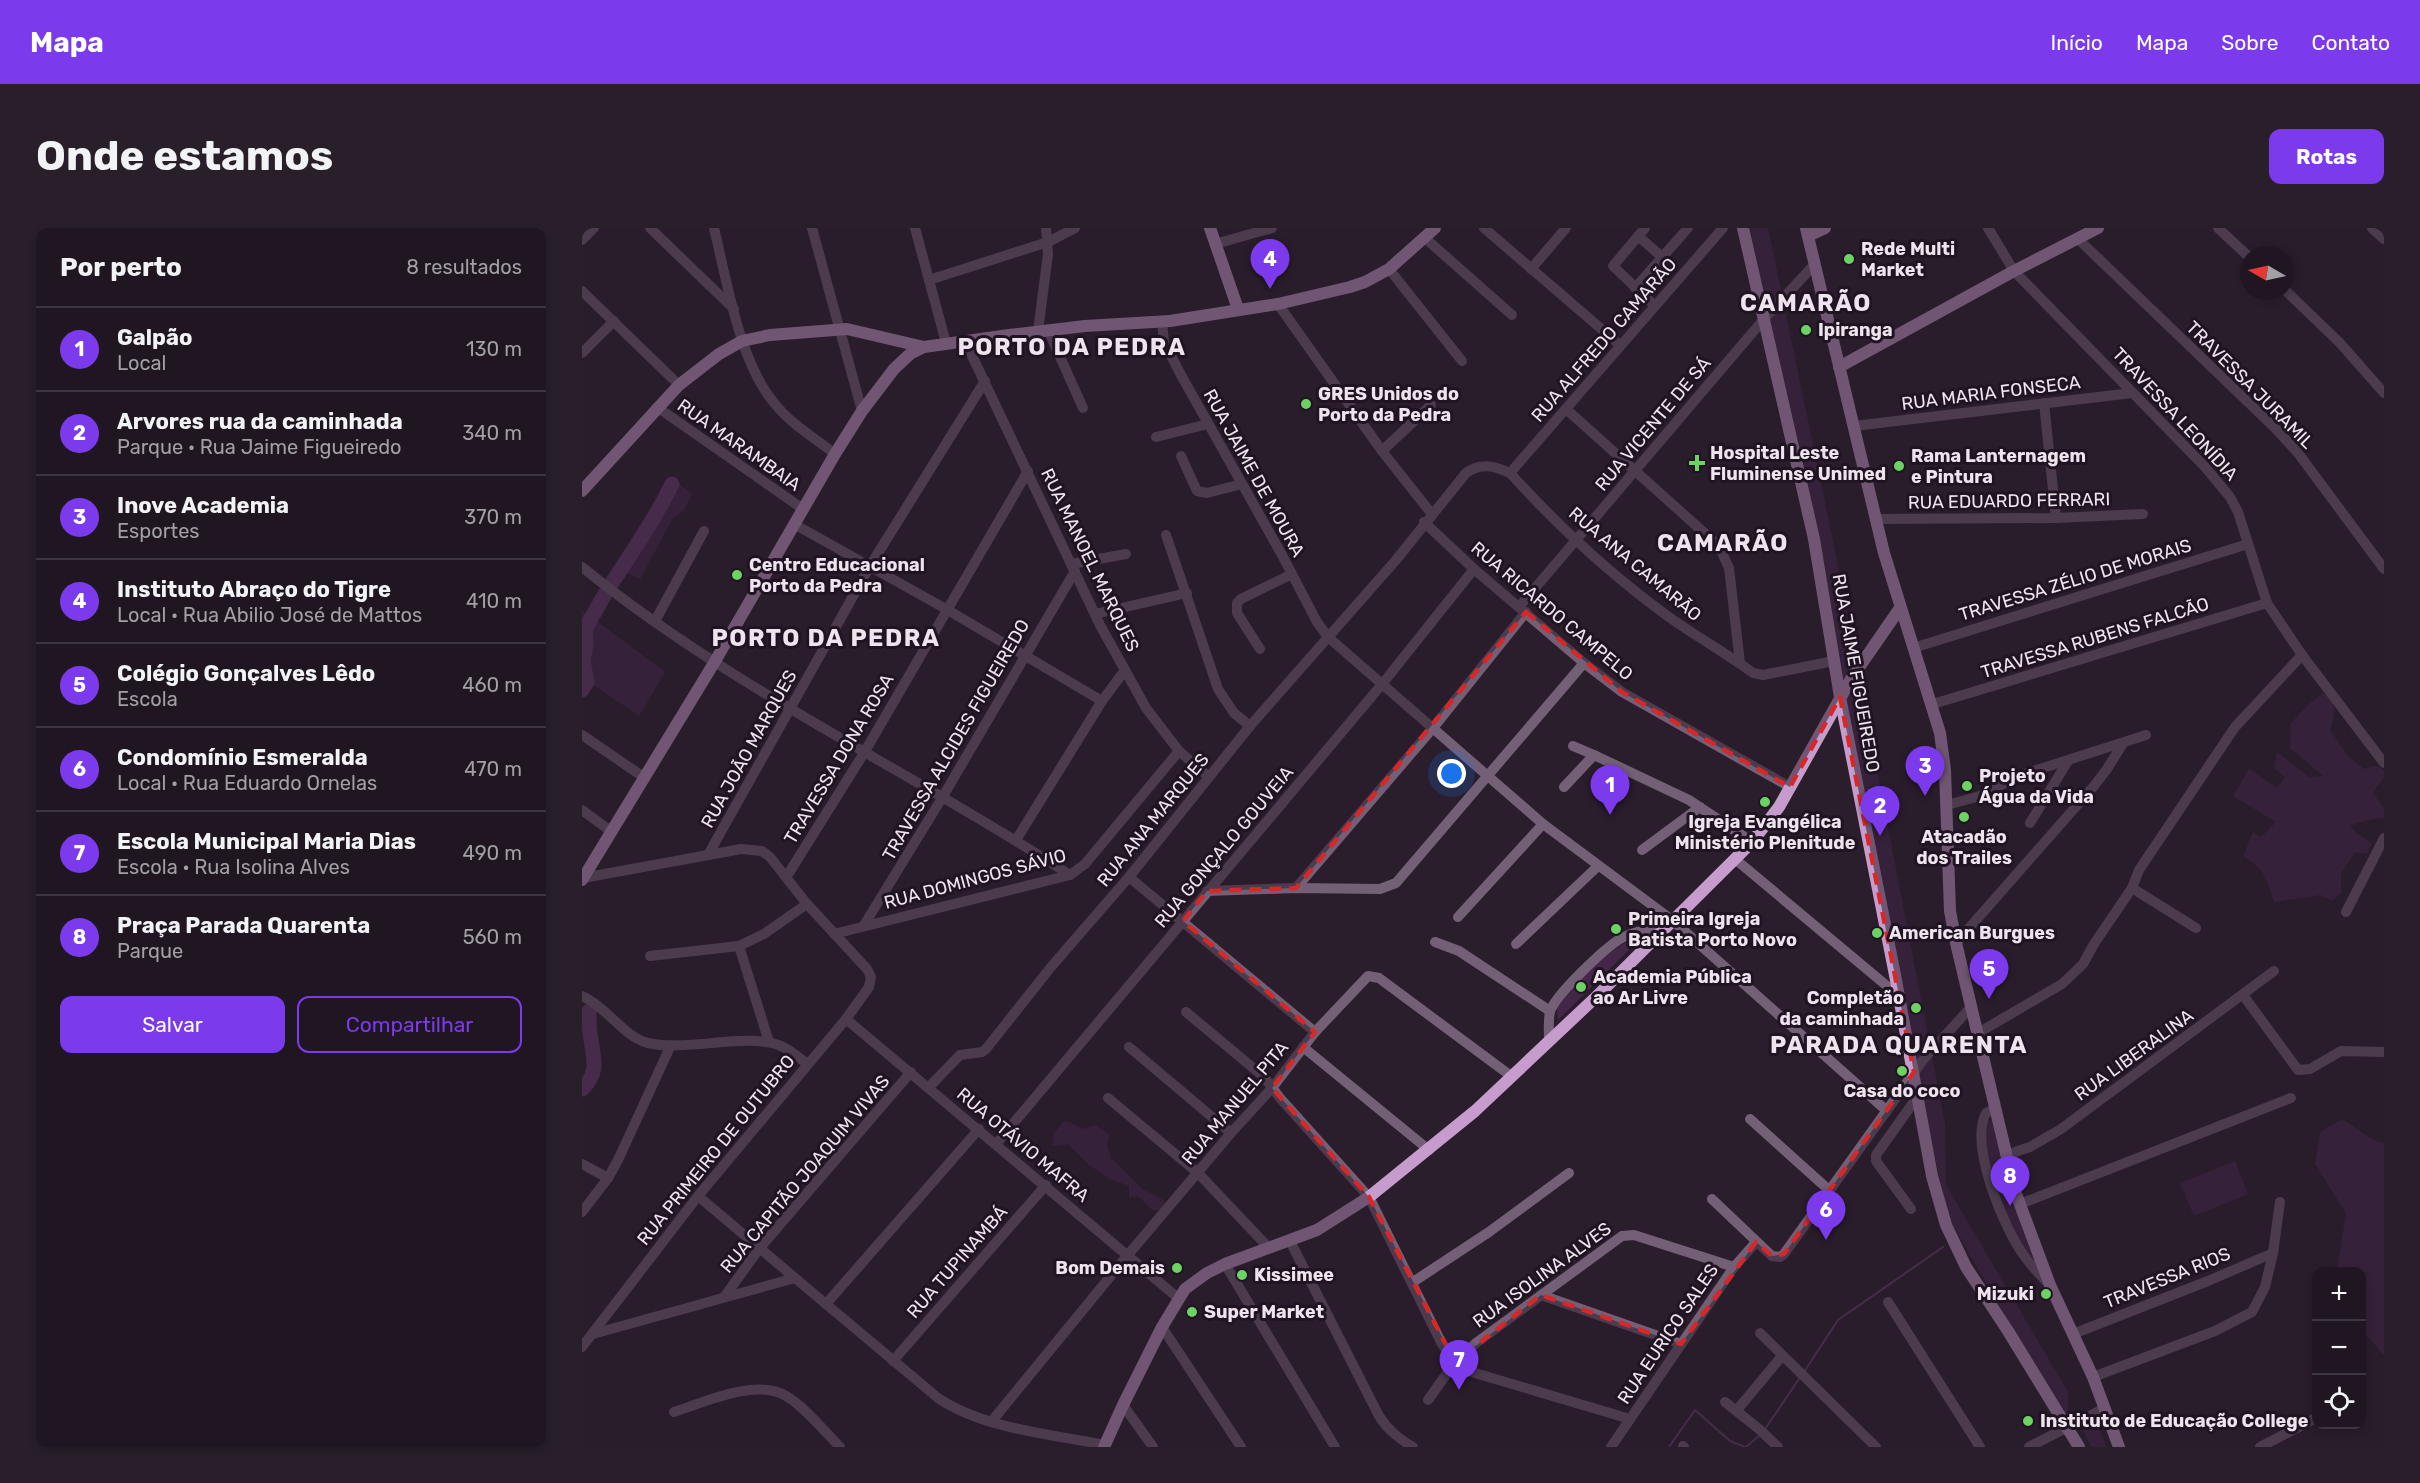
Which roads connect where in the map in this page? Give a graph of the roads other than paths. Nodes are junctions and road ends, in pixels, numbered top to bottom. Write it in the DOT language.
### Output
graph roads {
  1 [pos="594,228"];
  2 [pos="650,228"];
  3 [pos="714,228"];
  4 [pos="812,228"];
  5 [pos="915,228"];
  6 [pos="1046,228"];
  7 [pos="1075,228"];
  8 [pos="1210,228"];
  9 [pos="1272,228"];
  10 [pos="1435,228"];
  11 [pos="1484,228"];
  12 [pos="1566,228"];
  13 [pos="1688,228"];
  14 [pos="1723,228"];
  15 [pos="1743,228"];
  16 [pos="1825,228"];
  17 [pos="1988,228"];
  18 [pos="2098,228"];
  19 [pos="2218,228"];
  20 [pos="2372,228"];
  21 [pos="1641,232"];
  22 [pos="1807,232"];
  23 [pos="1425,238"];
  24 [pos="2077,238"];
  25 [pos="2384,239"];
  26 [pos="582,240"];
  27 [pos="1048,242"];
  28 [pos="1215,244"];
  29 [pos="2240,248"];
  30 [pos="1662,257"];
  31 [pos="1814,265"];
  32 [pos="1389,269"];
  33 [pos="1531,269"];
  34 [pos="2014,271"];
  35 [pos="929,280"];
  36 [pos="1635,288"];
  37 [pos="582,291"];
  38 [pos="2294,299"];
  39 [pos="1278,304"];
  40 [pos="1654,305"];
  41 [pos="734,309"];
  42 [pos="1238,309"];
  43 [pos="1512,315"];
  44 [pos="1764,319"];
  45 [pos="614,321"];
  46 [pos="1162,322"];
  47 [pos="840,328"];
  48 [pos="1043,331"];
  49 [pos="742,341"];
  50 [pos="965,341"];
  51 [pos="946,343"];
  52 [pos="1620,345"];
  53 [pos="924,347"];
  54 [pos="582,353"];
  55 [pos="1462,361"];
  56 [pos="1839,367"];
  57 [pos="985,381"];
  58 [pos="679,385"];
  59 [pos="2132,393"];
  60 [pos="2384,393"];
  61 [pos="2044,403"];
  62 [pos="1431,405"];
  63 [pos="657,407"];
  64 [pos="1083,408"];
  65 [pos="1566,409"];
  66 [pos="862,411"];
  67 [pos="1209,424"];
  68 [pos="1854,426"];
  69 [pos="1156,437"];
  70 [pos="1382,451"];
  71 [pos="835,454"];
  72 [pos="1181,456"];
  73 [pos="1028,471"];
  74 [pos="1636,471"];
  75 [pos="1510,473"];
  76 [pos="1242,484"];
  77 [pos="582,491"];
  78 [pos="802,509"];
  79 [pos="2143,514"];
  80 [pos="1428,518"];
  81 [pos="2056,518"];
  82 [pos="1876,519"];
  83 [pos="794,524"];
  84 [pos="704,531"];
  85 [pos="1166,535"];
  86 [pos="1576,541"];
  87 [pos="2247,544"];
  88 [pos="1126,554"];
  89 [pos="870,566"];
  90 [pos="582,567"];
  91 [pos="1073,567"];
  92 [pos="1474,569"];
  93 [pos="2384,569"];
  94 [pos="1292,574"];
  95 [pos="1187,592"];
  96 [pos="2267,603"];
  97 [pos="1900,608"];
  98 [pos="946,609"];
  99 [pos="1523,609"];
  100 [pos="1095,614"];
  101 [pos="655,621"];
  102 [pos="1328,637"];
  103 [pos="1913,648"];
  104 [pos="1260,649"];
  105 [pos="1024,655"];
  106 [pos="2302,655"];
  107 [pos="1834,661"];
  108 [pos="714,663"];
  109 [pos="1584,663"];
  110 [pos="1740,663"];
  111 [pos="1125,670"];
  112 [pos="1383,683"];
  113 [pos="1840,697"];
  114 [pos="1102,701"];
  115 [pos="1933,704"];
  116 [pos="790,710"];
  117 [pos="1250,726"];
  118 [pos="1433,728"];
  119 [pos="582,735"];
  120 [pos="2146,735"];
  121 [pos="2121,745"];
  122 [pos="1573,746"];
  123 [pos="1179,751"];
  124 [pos="864,753"];
  125 [pos="1594,755"];
  126 [pos="2068,761"];
  127 [pos="2384,763"];
  128 [pos="1487,774"];
  129 [pos="1209,777"];
  130 [pos="645,778"];
  131 [pos="1564,787"];
  132 [pos="1790,787"];
  133 [pos="942,798"];
  134 [pos="1947,806"];
  135 [pos="1700,807"];
  136 [pos="582,810"];
  137 [pos="2030,823"];
  138 [pos="1543,824"];
  139 [pos="612,832"];
  140 [pos="2384,838"];
  141 [pos="1016,840"];
  142 [pos="1752,842"];
  143 [pos="1642,850"];
  144 [pos="708,855"];
  145 [pos="1735,859"];
  146 [pos="1598,866"];
  147 [pos="1070,875"];
  148 [pos="787,876"];
  149 [pos="1129,877"];
  150 [pos="583,879"];
  151 [pos="1296,888"];
  152 [pos="2132,888"];
  153 [pos="1204,895"];
  154 [pos="807,904"];
  155 [pos="2346,912"];
  156 [pos="1186,917"];
  157 [pos="1458,917"];
  158 [pos="1668,924"];
  159 [pos="864,925"];
  160 [pos="2196,928"];
  161 [pos="834,934"];
  162 [pos="1435,942"];
  163 [pos="1956,943"];
  164 [pos="1516,944"];
  165 [pos="739,946"];
  166 [pos="650,956"];
  167 [pos="2274,970"];
  168 [pos="2243,995"];
  169 [pos="582,996"];
  170 [pos="1899,996"];
  171 [pos="1971,1007"];
  172 [pos="1550,1011"];
  173 [pos="1186,1012"];
  174 [pos="846,1019"];
  175 [pos="1316,1032"];
  176 [pos="1978,1033"];
  177 [pos="1549,1040"];
  178 [pos="769,1042"];
  179 [pos="671,1046"];
  180 [pos="1129,1047"];
  181 [pos="1303,1047"];
  182 [pos="2384,1052"];
  183 [pos="807,1064"];
  184 [pos="911,1072"];
  185 [pos="1914,1072"];
  186 [pos="1511,1076"];
  187 [pos="929,1087"];
  188 [pos="1272,1088"];
  189 [pos="1918,1096"];
  190 [pos="1108,1098"];
  191 [pos="2291,1098"];
  192 [pos="1995,1108"];
  193 [pos="1887,1111"];
  194 [pos="1750,1119"];
  195 [pos="979,1129"];
  196 [pos="1231,1133"];
  197 [pos="996,1144"];
  198 [pos="1430,1150"];
  199 [pos="2006,1155"];
  200 [pos="582,1164"];
  201 [pos="1198,1173"];
  202 [pos="1569,1173"];
  203 [pos="608,1178"];
  204 [pos="1046,1185"];
  205 [pos="1830,1191"];
  206 [pos="698,1196"];
  207 [pos="1370,1197"];
  208 [pos="1712,1199"];
  209 [pos="2280,1202"];
  210 [pos="2020,1204"];
  211 [pos="1911,1209"];
  212 [pos="582,1212"];
  213 [pos="1290,1241"];
  214 [pos="1756,1242"];
  215 [pos="1269,1248"];
  216 [pos="759,1249"];
  217 [pos="2273,1253"];
  218 [pos="1127,1256"];
  219 [pos="1225,1264"];
  220 [pos="1734,1267"];
  221 [pos="795,1278"];
  222 [pos="1413,1282"];
  223 [pos="2050,1285"];
  224 [pos="1541,1295"];
  225 [pos="725,1296"];
  226 [pos="1178,1298"];
  227 [pos="1888,1302"];
  228 [pos="826,1304"];
  229 [pos="1162,1327"];
  230 [pos="1760,1333"];
  231 [pos="592,1334"];
  232 [pos="2073,1334"];
  233 [pos="1680,1344"];
  234 [pos="582,1347"];
  235 [pos="1782,1356"];
  236 [pos="894,1361"];
  237 [pos="1455,1362"];
  238 [pos="2093,1377"];
  239 [pos="1428,1400"];
  240 [pos="1725,1402"];
  241 [pos="1123,1405"];
  242 [pos="2105,1408"];
  243 [pos="1737,1410"];
  244 [pos="674,1412"];
  245 [pos="1630,1419"];
  246 [pos="2312,1420"];
  247 [pos="992,1422"];
  248 [pos="2068,1427"];
  249 [pos="1105,1446"];
  250 [pos="840,1447"];
  251 [pos="1153,1447"];
  252 [pos="1241,1447"];
  253 [pos="1335,1447"];
  254 [pos="1413,1447"];
  255 [pos="1611,1447"];
  256 [pos="1778,1447"];
  257 [pos="1876,1447"];
  258 [pos="1980,1447"];
  259 [pos="2029,1447"];
  260 [pos="2079,1447"];
  261 [pos="2119,1447"];
  262 [pos="2260,1447"];
  1 -- 26 [label="street"];
  2 -- 41 [label="street"];
  3 -- 41 [label="street"];
  4 -- 47 [label="street"];
  5 -- 35 [label="street"];
  6 -- 27 [label="street"];
  7 -- 27 [label="street"];
  8 -- 28 [label="main road"];
  9 -- 28 [label="street"];
  10 -- 23 [label="main road"];
  11 -- 33 [label="street"];
  12 -- 33 [label="street"];
  13 -- 30 [label="street"];
  14 -- 40 [label="street, RUA ALFREDO CAMARÃO"];
  15 -- 44 [label="main road, RUA JAIME FIGUEIREDO"];
  16 -- 22 [label="main road"];
  17 -- 34 [label="street, TRAVESSA LEONÍDIA"];
  18 -- 24 [label="main road"];
  19 -- 29 [label="street"];
  20 -- 25 [label="street"];
  21 -- 30 [label="street"];
  21 -- 36 [label="street"];
  22 -- 31 [label="main road"];
  23 -- 32 [label="main road"];
  23 -- 43 [label="street"];
  24 -- 34 [label="main road"];
  24 -- 93 [label="street, TRAVESSA JURAMIL"];
  27 -- 35 [label="street"];
  27 -- 48 [label="street"];
  28 -- 42 [label="main road"];
  30 -- 36 [label="street"];
  31 -- 44 [label="street, RUA VICENTE DE SÁ"];
  31 -- 56 [label="main road"];
  32 -- 39 [label="main road"];
  32 -- 55 [label="street"];
  33 -- 52 [label="street"];
  34 -- 56 [label="main road"];
  34 -- 59 [label="street, TRAVESSA LEONÍDIA"];
  35 -- 51 [label="street"];
  36 -- 40 [label="street"];
  37 -- 45 [label="street"];
  38 -- 60 [label="street"];
  39 -- 42 [label="main road"];
  39 -- 70 [label="street, RUA RICARDO CAMPELO"];
  40 -- 52 [label="street, RUA ALFREDO CAMARÃO"];
  41 -- 49 [label="street"];
  42 -- 46 [label="main road"];
  44 -- 74 [label="street, RUA VICENTE DE SÁ"];
  44 -- 107 [label="main road, RUA JAIME FIGUEIREDO"];
  45 -- 54 [label="street"];
  45 -- 58 [label="street"];
  46 -- 48 [label="main road"];
  46 -- 67 [label="street, RUA JAIME DE MOURA"];
  47 -- 49 [label="main road"];
  47 -- 53 [label="main road"];
  47 -- 66 [label="street"];
  48 -- 50 [label="main road"];
  48 -- 64 [label="street"];
  49 -- 58 [label="main road"];
  49 -- 71 [label="street"];
  50 -- 51 [label="main road"];
  50 -- 57 [label="street, RUA MANOEL MARQUES"];
  51 -- 53 [label="main road"];
  52 -- 65 [label="street, RUA ALFREDO CAMARÃO"];
  53 -- 66 [label="main road"];
  56 -- 68 [label="main road"];
  57 -- 73 [label="street, RUA MANOEL MARQUES"];
  57 -- 89 [label="street, RUA JOÃO MARQUES"];
  58 -- 63 [label="main road"];
  59 -- 61 [label="street, RUA MARIA FONSECA"];
  59 -- 87 [label="street, TRAVESSA LEONÍDIA"];
  61 -- 68 [label="street, RUA MARIA FONSECA"];
  61 -- 81 [label="street"];
  62 -- 70 [label="street"];
  63 -- 77 [label="main road"];
  63 -- 78 [label="street, RUA MARAMBAIA"];
  65 -- 74 [label="street"];
  65 -- 75 [label="street, RUA ALFREDO CAMARÃO"];
  66 -- 71 [label="main road"];
  67 -- 69 [label="street"];
  67 -- 76 [label="street, RUA JAIME DE MOURA"];
  68 -- 82 [label="main road"];
  70 -- 80 [label="street, RUA RICARDO CAMPELO"];
  71 -- 78 [label="main road"];
  72 -- 76 [label="street"];
  73 -- 91 [label="street, RUA MANOEL MARQUES"];
  73 -- 98 [label="street, TRAVESSA DONA ROSA"];
  74 -- 86 [label="street, RUA VICENTE DE SÁ"];
  74 -- 110 [label="street"];
  75 -- 80 [label="street"];
  75 -- 86 [label="street, RUA ANA CAMARÃO"];
  76 -- 94 [label="street, RUA JAIME DE MOURA"];
  78 -- 83 [label="main road"];
  79 -- 81 [label="street, RUA EDUARDO FERRARI"];
  80 -- 92 [label="street, RUA RICARDO CAMPELO"];
  80 -- 102 [label="street, RUA ANA MARQUES"];
  81 -- 82 [label="street, RUA EDUARDO FERRARI"];
  82 -- 97 [label="main road"];
  83 -- 89 [label="street"];
  83 -- 108 [label="main road"];
  84 -- 101 [label="street"];
  85 -- 95 [label="street"];
  86 -- 99 [label="street, RUA VICENTE DE SÁ"];
  86 -- 110 [label="street, RUA ANA CAMARÃO"];
  87 -- 96 [label="street, TRAVESSA LEONÍDIA"];
  87 -- 103 [label="street, TRAVESSA ZÉLIO DE MORAIS"];
  88 -- 91 [label="street"];
  89 -- 98 [label="street"];
  89 -- 116 [label="street, RUA JOÃO MARQUES"];
  90 -- 101 [label="street"];
  91 -- 100 [label="street, RUA MANOEL MARQUES"];
  91 -- 105 [label="street, TRAVESSA ALCIDES FIGUEIREDO"];
  92 -- 99 [label="street, RUA RICARDO CAMPELO"];
  92 -- 112 [label="street, RUA GONÇALO GOUVEIA"];
  94 -- 102 [label="street, RUA JAIME DE MOURA"];
  94 -- 104 [label="street"];
  95 -- 100 [label="street"];
  95 -- 117 [label="street"];
  96 -- 106 [label="street, TRAVESSA LEONÍDIA"];
  96 -- 115 [label="street, TRAVESSA RUBENS FALCÃO"];
  97 -- 103 [label="main road"];
  97 -- 113 [label="main road"];
  98 -- 105 [label="street"];
  98 -- 124 [label="street, TRAVESSA DONA ROSA"];
  99 -- 109 [label="street, RUA RICARDO CAMPELO"];
  99 -- 118 [label="street, RUA VICENTE DE SÁ"];
  100 -- 111 [label="street, RUA MANOEL MARQUES"];
  101 -- 108 [label="street"];
  102 -- 112 [label="street, RUA JAIME DE MOURA"];
  102 -- 117 [label="street, RUA ANA MARQUES"];
  103 -- 115 [label="main road"];
  105 -- 114 [label="street"];
  105 -- 133 [label="street, TRAVESSA ALCIDES FIGUEIREDO"];
  106 -- 127 [label="street, TRAVESSA LEONÍDIA"];
  106 -- 152 [label="street"];
  107 -- 110 [label="street, RUA ANA CAMARÃO"];
  107 -- 113 [label="main road, RUA JAIME FIGUEIREDO"];
  108 -- 116 [label="street"];
  108 -- 130 [label="main road"];
  109 -- 128 [label="street"];
  109 -- 132 [label="street, RUA RICARDO CAMPELO"];
  111 -- 114 [label="street"];
  111 -- 123 [label="street, RUA MANOEL MARQUES"];
  112 -- 118 [label="street, RUA JAIME DE MOURA"];
  112 -- 153 [label="street, RUA GONÇALO GOUVEIA"];
  113 -- 132 [label="main road"];
  113 -- 170 [label="main road, RUA JAIME FIGUEIREDO"];
  114 -- 141 [label="street"];
  115 -- 134 [label="main road"];
  116 -- 124 [label="street"];
  116 -- 144 [label="street, RUA JOÃO MARQUES"];
  117 -- 129 [label="street, RUA ANA MARQUES"];
  118 -- 128 [label="street, RUA JAIME DE MOURA"];
  118 -- 151 [label="street, RUA VICENTE DE SÁ"];
  119 -- 130 [label="street"];
  120 -- 121 [label="street"];
  121 -- 126 [label="street"];
  121 -- 163 [label="street"];
  122 -- 125 [label="street"];
  123 -- 129 [label="street, RUA MANOEL MARQUES"];
  123 -- 147 [label="street, RUA DOMINGOS SÁVIO"];
  124 -- 133 [label="street"];
  124 -- 148 [label="street, TRAVESSA DONA ROSA"];
  125 -- 131 [label="street"];
  125 -- 135 [label="street"];
  126 -- 134 [label="street"];
  126 -- 137 [label="street"];
  128 -- 138 [label="street, RUA JAIME DE MOURA"];
  128 -- 151 [label="street"];
  129 -- 149 [label="street, RUA ANA MARQUES"];
  130 -- 139 [label="main road"];
  132 -- 142 [label="main road"];
  133 -- 141 [label="street"];
  133 -- 159 [label="street, TRAVESSA ALCIDES FIGUEIREDO"];
  134 -- 163 [label="main road"];
  135 -- 142 [label="street"];
  135 -- 143 [label="street"];
  136 -- 139 [label="street"];
  138 -- 146 [label="street, RUA JAIME DE MOURA"];
  138 -- 157 [label="street"];
  139 -- 150 [label="main road"];
  140 -- 155 [label="street"];
  141 -- 147 [label="street"];
  142 -- 145 [label="main road"];
  144 -- 148 [label="street"];
  144 -- 150 [label="street"];
  145 -- 158 [label="main road"];
  145 -- 170 [label="street"];
  146 -- 158 [label="street, RUA JAIME DE MOURA"];
  146 -- 164 [label="street"];
  147 -- 159 [label="street, RUA DOMINGOS SÁVIO"];
  148 -- 154 [label="street"];
  149 -- 156 [label="street"];
  149 -- 187 [label="street, RUA ANA MARQUES"];
  151 -- 153 [label="street"];
  152 -- 160 [label="street"];
  152 -- 176 [label="street"];
  153 -- 156 [label="street, RUA GONÇALO GOUVEIA"];
  154 -- 161 [label="street"];
  154 -- 165 [label="street"];
  156 -- 175 [label="street"];
  156 -- 197 [label="street, RUA GONÇALO GOUVEIA"];
  158 -- 172 [label="street"];
  158 -- 177 [label="main road"];
  158 -- 193 [label="street, RUA JAIME DE MOURA"];
  159 -- 161 [label="street, RUA DOMINGOS SÁVIO"];
  161 -- 174 [label="street, RUA PRIMEIRO DE OUTUBRO"];
  162 -- 172 [label="street"];
  163 -- 171 [label="main road"];
  165 -- 166 [label="street"];
  165 -- 178 [label="street"];
  167 -- 168 [label="street, RUA LIBERALINA"];
  168 -- 182 [label="street"];
  168 -- 199 [label="street, RUA LIBERALINA"];
  169 -- 179 [label="street"];
  170 -- 185 [label="main road, RUA JAIME FIGUEIREDO"];
  171 -- 176 [label="main road"];
  171 -- 185 [label="street"];
  172 -- 177 [label="street"];
  173 -- 188 [label="street"];
  174 -- 183 [label="street, RUA PRIMEIRO DE OUTUBRO"];
  174 -- 184 [label="street, RUA OTÁVIO MAFRA"];
  175 -- 181 [label="street, RUA MANUEL PITA"];
  175 -- 186 [label="street, RUA MANUEL PITA"];
  176 -- 192 [label="main road"];
  177 -- 186 [label="main road"];
  178 -- 179 [label="street"];
  178 -- 183 [label="street"];
  179 -- 203 [label="street"];
  180 -- 196 [label="street"];
  181 -- 188 [label="street, RUA MANUEL PITA"];
  181 -- 198 [label="street"];
  183 -- 206 [label="street, RUA PRIMEIRO DE OUTUBRO"];
  184 -- 187 [label="street, RUA OTÁVIO MAFRA"];
  184 -- 216 [label="street, RUA CAPITÃO JOAQUIM VIVAS"];
  185 -- 189 [label="main road, RUA JAIME FIGUEIREDO"];
  185 -- 193 [label="street"];
  186 -- 198 [label="main road"];
  187 -- 195 [label="street, RUA OTÁVIO MAFRA"];
  188 -- 196 [label="street, RUA MANUEL PITA"];
  188 -- 207 [label="street"];
  189 -- 211 [label="street"];
  189 -- 248 [label="main road, RUA JAIME FIGUEIREDO"];
  190 -- 201 [label="street"];
  191 -- 210 [label="street"];
  192 -- 199 [label="main road"];
  192 -- 223 [label="street"];
  193 -- 205 [label="street"];
  194 -- 205 [label="street"];
  195 -- 197 [label="street, RUA OTÁVIO MAFRA"];
  195 -- 228 [label="street"];
  196 -- 201 [label="street, RUA MANUEL PITA"];
  197 -- 204 [label="street, RUA OTÁVIO MAFRA"];
  198 -- 207 [label="main road"];
  199 -- 210 [label="main road"];
  200 -- 203 [label="street"];
  201 -- 215 [label="street"];
  201 -- 218 [label="street, RUA MANUEL PITA"];
  202 -- 222 [label="street"];
  203 -- 212 [label="street"];
  204 -- 218 [label="street, RUA OTÁVIO MAFRA"];
  204 -- 236 [label="street, RUA TUPINAMBÁ"];
  205 -- 214 [label="street"];
  206 -- 216 [label="street"];
  206 -- 231 [label="street, RUA PRIMEIRO DE OUTUBRO"];
  207 -- 213 [label="main road"];
  207 -- 222 [label="street"];
  208 -- 214 [label="street"];
  209 -- 217 [label="street"];
  210 -- 223 [label="main road"];
  213 -- 215 [label="main road"];
  213 -- 254 [label="street"];
  214 -- 220 [label="street, RUA EURICO SALES"];
  215 -- 219 [label="main road"];
  216 -- 221 [label="street"];
  216 -- 225 [label="street, RUA CAPITÃO JOAQUIM VIVAS"];
  217 -- 232 [label="street, TRAVESSA RIOS"];
  217 -- 238 [label="street"];
  218 -- 226 [label="street, RUA OTÁVIO MAFRA"];
  218 -- 247 [label="street, RUA MANUEL PITA"];
  219 -- 226 [label="main road"];
  219 -- 253 [label="street"];
  220 -- 224 [label="street, RUA ISOLINA ALVES"];
  220 -- 233 [label="street, RUA EURICO SALES"];
  221 -- 225 [label="street"];
  221 -- 228 [label="street"];
  222 -- 237 [label="street"];
  223 -- 232 [label="main road"];
  224 -- 233 [label="street"];
  224 -- 237 [label="street, RUA ISOLINA ALVES"];
  225 -- 231 [label="street"];
  226 -- 229 [label="main road"];
  227 -- 258 [label="street"];
  228 -- 236 [label="street"];
  229 -- 241 [label="main road"];
  229 -- 252 [label="street"];
  230 -- 235 [label="street"];
  231 -- 234 [label="street, RUA PRIMEIRO DE OUTUBRO"];
  232 -- 238 [label="main road"];
  233 -- 245 [label="street, RUA EURICO SALES"];
  235 -- 243 [label="street"];
  235 -- 257 [label="street"];
  236 -- 247 [label="street"];
  237 -- 239 [label="street, RUA ISOLINA ALVES"];
  237 -- 245 [label="street"];
  238 -- 242 [label="main road"];
  240 -- 243 [label="street"];
  241 -- 249 [label="main road"];
  241 -- 251 [label="street"];
  242 -- 248 [label="street"];
  242 -- 261 [label="main road"];
  243 -- 256 [label="street"];
  244 -- 250 [label="street"];
  245 -- 255 [label="street, RUA EURICO SALES"];
  246 -- 262 [label="street"];
  247 -- 249 [label="street"];
  248 -- 259 [label="street"];
  248 -- 260 [label="main road, RUA JAIME FIGUEIREDO"];
}
